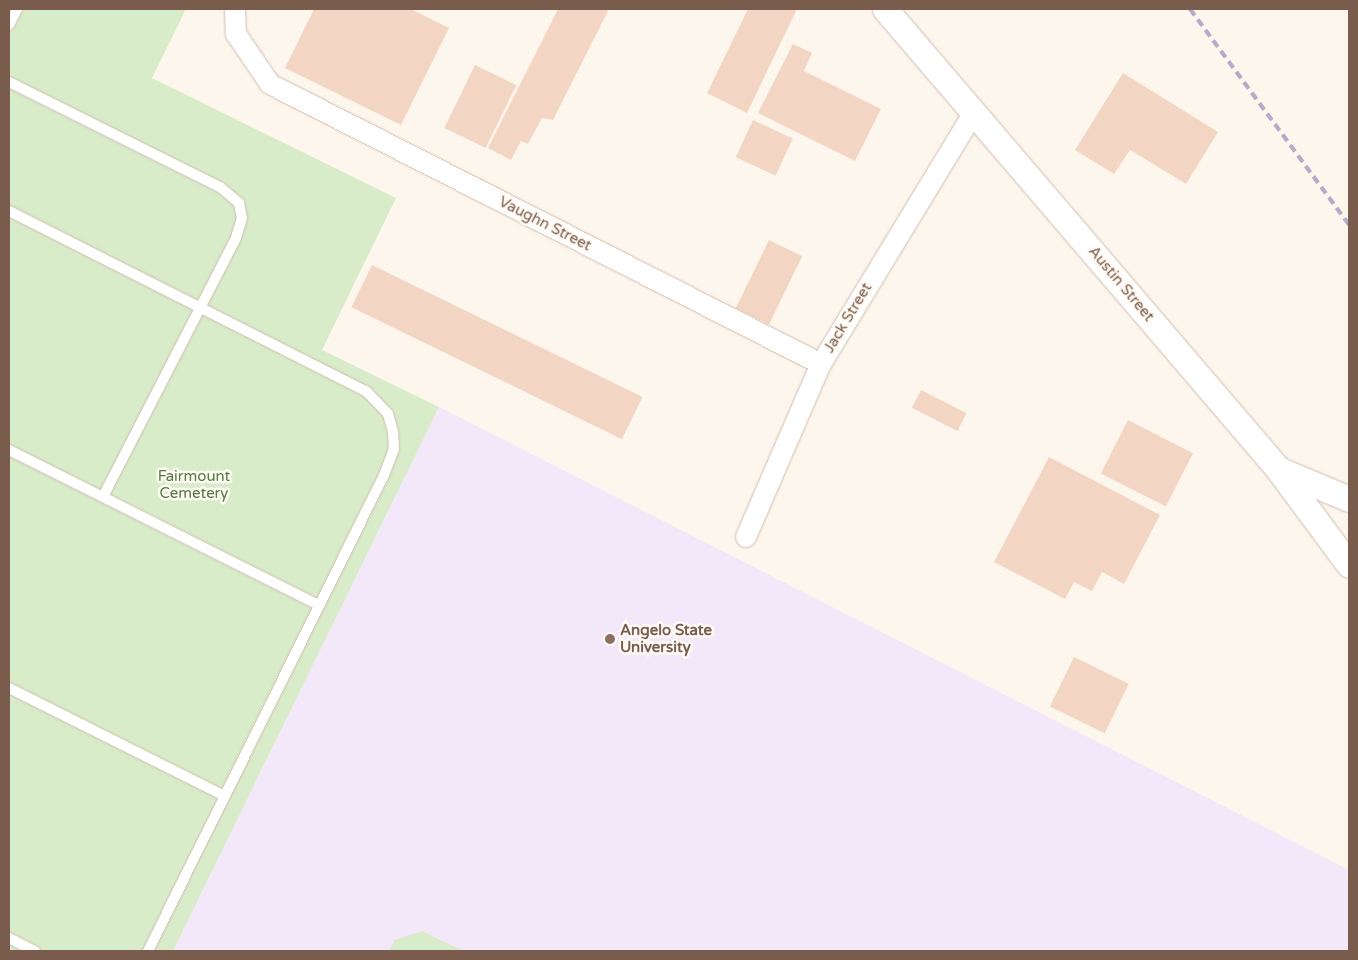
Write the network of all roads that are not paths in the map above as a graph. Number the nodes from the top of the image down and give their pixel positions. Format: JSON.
{"nodes":[{"id":1,"x":17,"y":9,"type":"edge"},
{"id":2,"x":235,"y":9,"type":"edge"},
{"id":3,"x":885,"y":9,"type":"edge"},
{"id":4,"x":9,"y":25,"type":"edge"},
{"id":5,"x":9,"y":82,"type":"edge"},
{"id":6,"x":974,"y":112,"type":"junction"},
{"id":7,"x":9,"y":211,"type":"edge"},
{"id":8,"x":200,"y":308,"type":"junction"},
{"id":9,"x":821,"y":364,"type":"junction"},
{"id":10,"x":9,"y":450,"type":"edge"},
{"id":11,"x":1278,"y":468,"type":"junction"},
{"id":12,"x":103,"y":497,"type":"junction"},
{"id":13,"x":1349,"y":498,"type":"edge"},
{"id":14,"x":746,"y":537,"type":"dead end"},
{"id":15,"x":1349,"y":565,"type":"edge"},
{"id":16,"x":319,"y":605,"type":"junction"},
{"id":17,"x":9,"y":688,"type":"edge"},
{"id":18,"x":224,"y":796,"type":"junction"},
{"id":19,"x":9,"y":938,"type":"edge"},
{"id":20,"x":35,"y":951,"type":"edge"},
{"id":21,"x":148,"y":951,"type":"edge"}],
"edges":[{"from":1,"to":4,"type":"lane"},
{"from":2,"to":9,"type":"street","name":"Vaughn Street"},
{"from":3,"to":6,"type":"street","name":"Austin Street"},
{"from":5,"to":8,"type":"lane"},
{"from":6,"to":9,"type":"street","name":"Jack Street"},
{"from":6,"to":11,"type":"street","name":"Austin Street"},
{"from":7,"to":8,"type":"lane"},
{"from":8,"to":12,"type":"lane"},
{"from":8,"to":16,"type":"lane"},
{"from":9,"to":14,"type":"street","name":"Jack Street"},
{"from":10,"to":12,"type":"lane"},
{"from":11,"to":13,"type":"street"},
{"from":11,"to":15,"type":"street","name":"Austin Street"},
{"from":12,"to":16,"type":"lane"},
{"from":16,"to":18,"type":"lane"},
{"from":17,"to":18,"type":"lane"},
{"from":18,"to":21,"type":"lane"},
{"from":19,"to":20,"type":"lane"}]}
